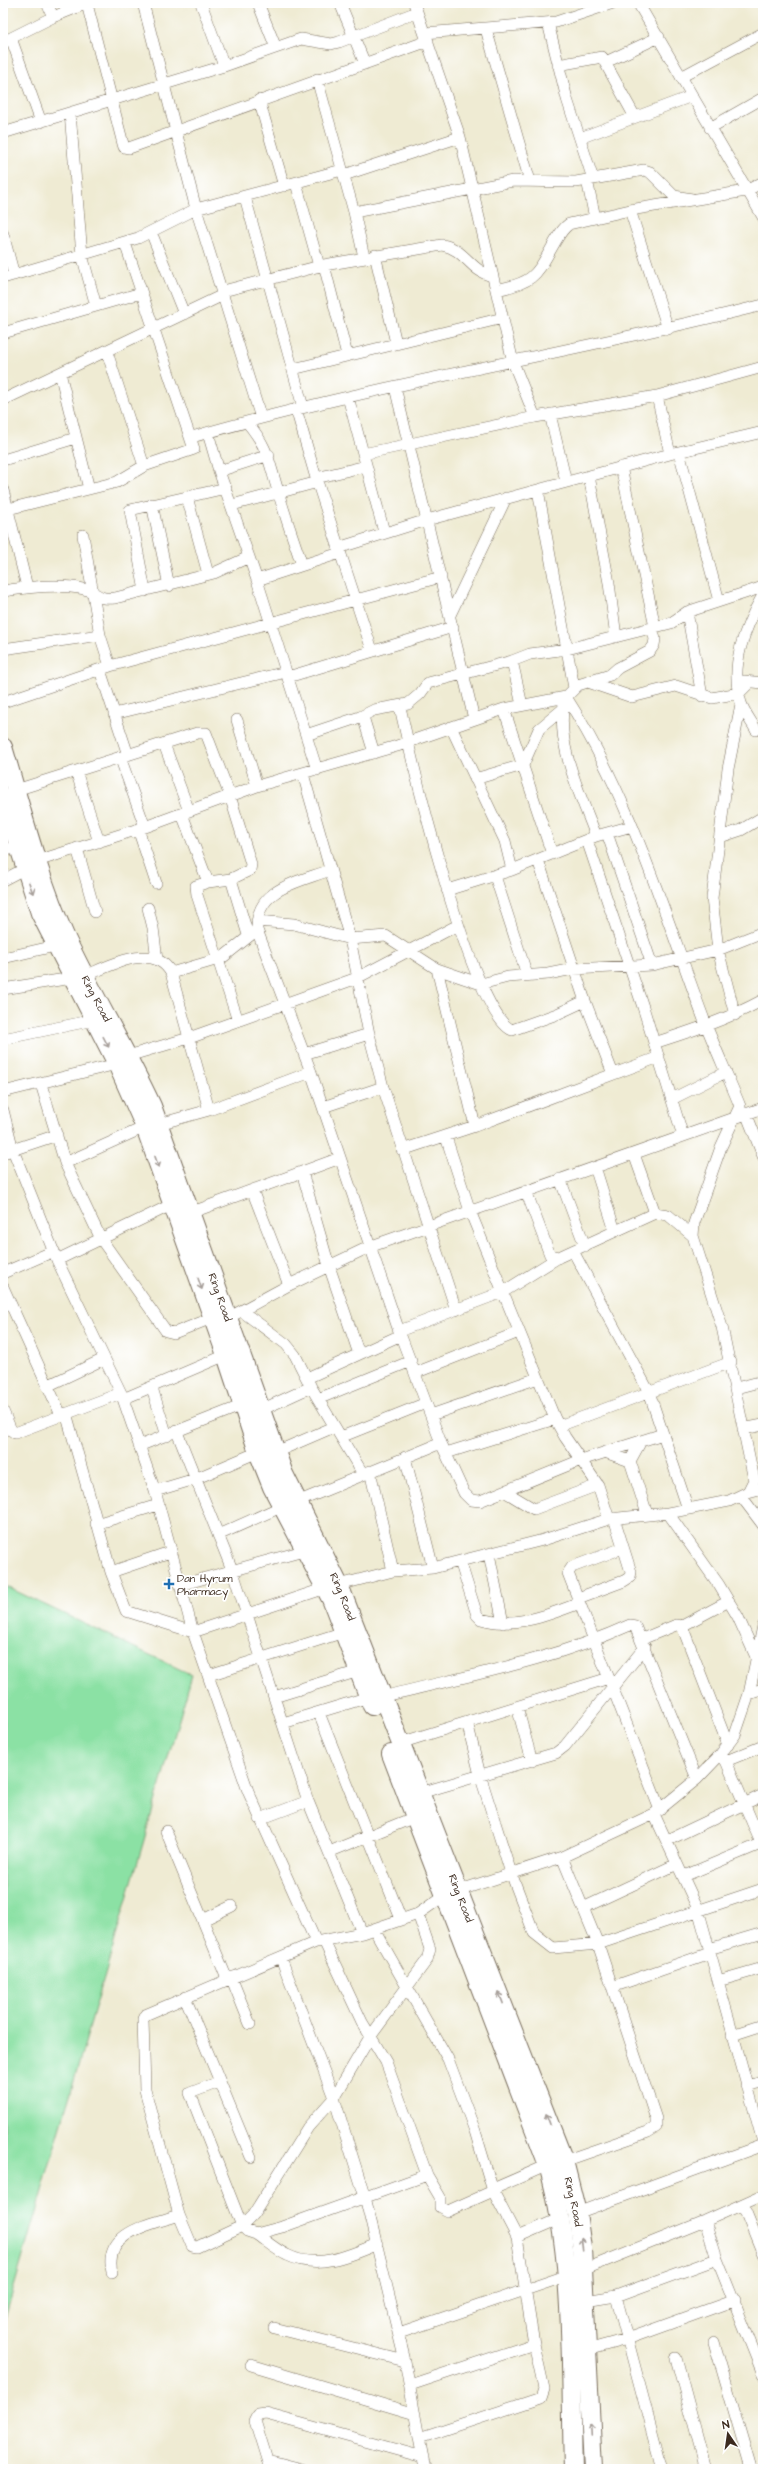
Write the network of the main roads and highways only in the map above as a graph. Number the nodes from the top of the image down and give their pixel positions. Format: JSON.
{"nodes":[{"id":1,"x":3,"y":747,"type":"edge"},
{"id":2,"x":6,"y":796,"type":"edge"},
{"id":3,"x":10,"y":849,"type":"edge"},
{"id":4,"x":30,"y":865,"type":"junction"},
{"id":5,"x":78,"y":977,"type":"junction"},
{"id":6,"x":123,"y":1060,"type":"junction"},
{"id":7,"x":152,"y":1126,"type":"junction"},
{"id":8,"x":227,"y":1316,"type":"junction"},
{"id":9,"x":290,"y":1504,"type":"junction"},
{"id":10,"x":332,"y":1587,"type":"junction"},
{"id":11,"x":376,"y":1697,"type":"junction"},
{"id":12,"x":451,"y":1893,"type":"junction"},
{"id":13,"x":569,"y":2216,"type":"junction"},
{"id":14,"x":573,"y":2469,"type":"edge"},
{"id":15,"x":593,"y":2469,"type":"edge"}],
"edges":[{"from":1,"to":2,"type":"main road","name":"Ring Road"},
{"from":2,"to":3,"type":"main road","name":"Ring Road"},
{"from":2,"to":4,"type":"main road","name":"Ring Road"},
{"from":3,"to":4,"type":"main road","name":"Ring Road"},
{"from":4,"to":5,"type":"main road","name":"Ring Road"},
{"from":4,"to":5,"type":"main road","name":"Ring Road","one_way":true},
{"from":5,"to":6,"type":"main road","name":"Ring Road"},
{"from":5,"to":6,"type":"main road","name":"Ring Road","one_way":true},
{"from":6,"to":7,"type":"main road","name":"Ring Road"},
{"from":7,"to":8,"type":"main road","name":"Ring Road"},
{"from":7,"to":8,"type":"main road","name":"Ring Road","one_way":true},
{"from":8,"to":9,"type":"main road","name":"Ring Road"},
{"from":8,"to":9,"type":"main road","name":"Ring Road"},
{"from":9,"to":10,"type":"main road","name":"Ring Road"},
{"from":9,"to":10,"type":"main road","name":"Ring Road"},
{"from":10,"to":11,"type":"main road","name":"Ring Road"},
{"from":10,"to":11,"type":"main road","name":"Ring Road"},
{"from":11,"to":12,"type":"main road","name":"Ring Road"},
{"from":11,"to":12,"type":"main road","name":"Ring Road"},
{"from":12,"to":13,"type":"main road","name":"Ring Road"},
{"from":13,"to":14,"type":"main road","name":"Ring Road"},
{"from":15,"to":13,"type":"main road","name":"Ring Road","one_way":true}]}
